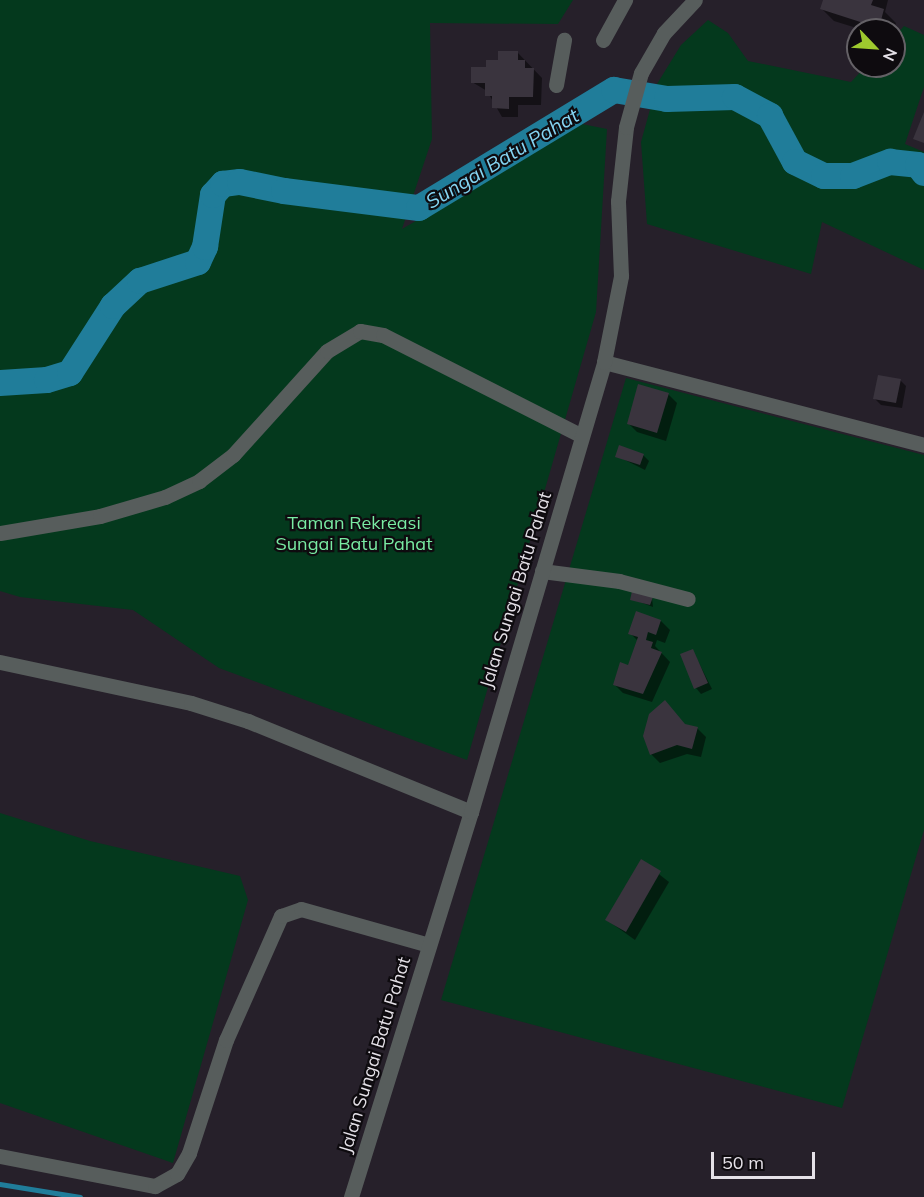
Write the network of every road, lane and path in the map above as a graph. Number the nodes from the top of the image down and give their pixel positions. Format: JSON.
{"nodes":[{"id":1,"x":625,"y":0,"type":"edge"},
{"id":2,"x":695,"y":0,"type":"edge"},
{"id":3,"x":564,"y":40,"type":"dead end"},
{"id":4,"x":603,"y":40,"type":"dead end"},
{"id":5,"x":556,"y":85,"type":"dead end"},
{"id":6,"x":604,"y":362,"type":"junction"},
{"id":7,"x":582,"y":436,"type":"junction"},
{"id":8,"x":923,"y":444,"type":"edge"},
{"id":9,"x":0,"y":533,"type":"edge"},
{"id":10,"x":542,"y":571,"type":"junction"},
{"id":11,"x":688,"y":599,"type":"dead end"},
{"id":12,"x":0,"y":662,"type":"edge"},
{"id":13,"x":471,"y":812,"type":"junction"},
{"id":14,"x":429,"y":945,"type":"junction"},
{"id":15,"x":0,"y":1156,"type":"edge"},
{"id":16,"x":351,"y":1197,"type":"edge"}],
"edges":[{"from":1,"to":4,"type":"street"},
{"from":2,"to":6,"type":"street","name":"Jalan Sungai Batu Pahat"},
{"from":3,"to":5,"type":"street"},
{"from":6,"to":7,"type":"street","name":"Jalan Sungai Batu Pahat"},
{"from":6,"to":8,"type":"street"},
{"from":7,"to":9,"type":"street"},
{"from":7,"to":10,"type":"street","name":"Jalan Sungai Batu Pahat"},
{"from":10,"to":11,"type":"street"},
{"from":10,"to":13,"type":"street","name":"Jalan Sungai Batu Pahat"},
{"from":12,"to":13,"type":"street"},
{"from":13,"to":14,"type":"street","name":"Jalan Sungai Batu Pahat"},
{"from":14,"to":15,"type":"street"},
{"from":14,"to":16,"type":"street","name":"Jalan Sungai Batu Pahat"}]}
